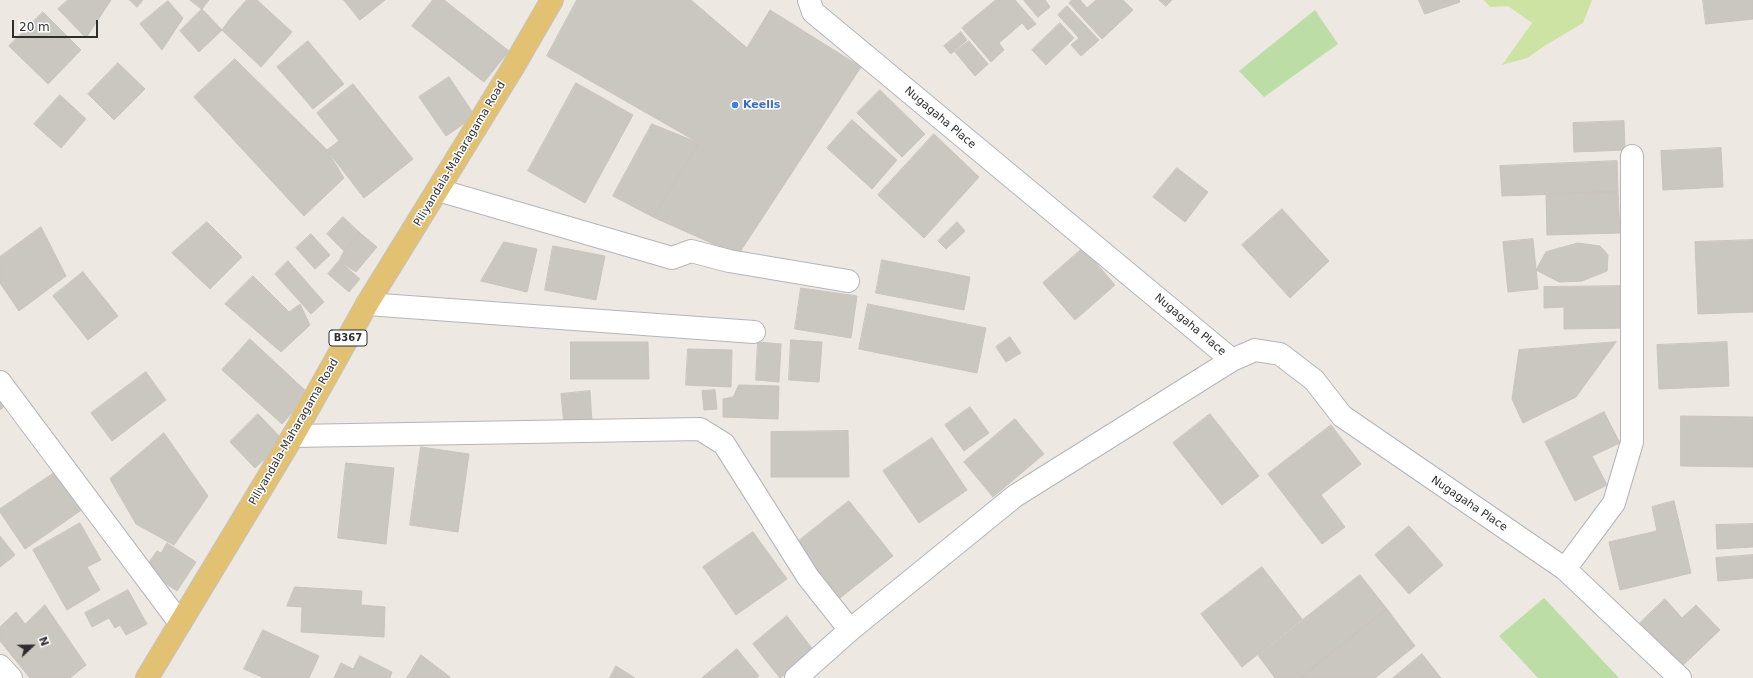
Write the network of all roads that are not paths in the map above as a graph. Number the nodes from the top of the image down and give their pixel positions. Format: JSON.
{"nodes":[{"id":1,"x":552,"y":0,"type":"edge"},
{"id":2,"x":809,"y":0,"type":"edge"},
{"id":3,"x":1632,"y":156,"type":"dead end"},
{"id":4,"x":438,"y":190,"type":"junction"},
{"id":5,"x":848,"y":281,"type":"dead end"},
{"id":6,"x":367,"y":304,"type":"junction"},
{"id":7,"x":754,"y":332,"type":"dead end"},
{"id":8,"x":1232,"y":360,"type":"junction"},
{"id":9,"x":0,"y":382,"type":"edge"},
{"id":10,"x":293,"y":436,"type":"junction"},
{"id":11,"x":1565,"y":569,"type":"junction"},
{"id":12,"x":180,"y":623,"type":"junction"},
{"id":13,"x":850,"y":630,"type":"junction"},
{"id":14,"x":0,"y":666,"type":"edge"},
{"id":15,"x":11,"y":678,"type":"edge"},
{"id":16,"x":147,"y":678,"type":"edge"},
{"id":17,"x":796,"y":678,"type":"edge"},
{"id":18,"x":1680,"y":678,"type":"edge"}],
"edges":[{"from":1,"to":4,"type":"main road","name":"Piliyandala-Maharagama Road","number":"B367"},
{"from":2,"to":8,"type":"street","name":"Nugagaha Place"},
{"from":3,"to":11,"type":"street"},
{"from":4,"to":5,"type":"street"},
{"from":4,"to":6,"type":"main road","name":"Piliyandala-Maharagama Road","number":"B367"},
{"from":6,"to":7,"type":"street"},
{"from":6,"to":10,"type":"main road","name":"Piliyandala-Maharagama Road","number":"B367"},
{"from":8,"to":11,"type":"street","name":"Nugagaha Place"},
{"from":8,"to":13,"type":"street"},
{"from":9,"to":12,"type":"street"},
{"from":10,"to":12,"type":"main road","name":"Piliyandala-Maharagama Road","number":"B367"},
{"from":10,"to":13,"type":"street"},
{"from":11,"to":18,"type":"street","name":"Nugagaha Place"},
{"from":12,"to":16,"type":"main road","name":"Piliyandala-Maharagama Road","number":"B367"},
{"from":13,"to":17,"type":"street"},
{"from":14,"to":15,"type":"street"}]}
